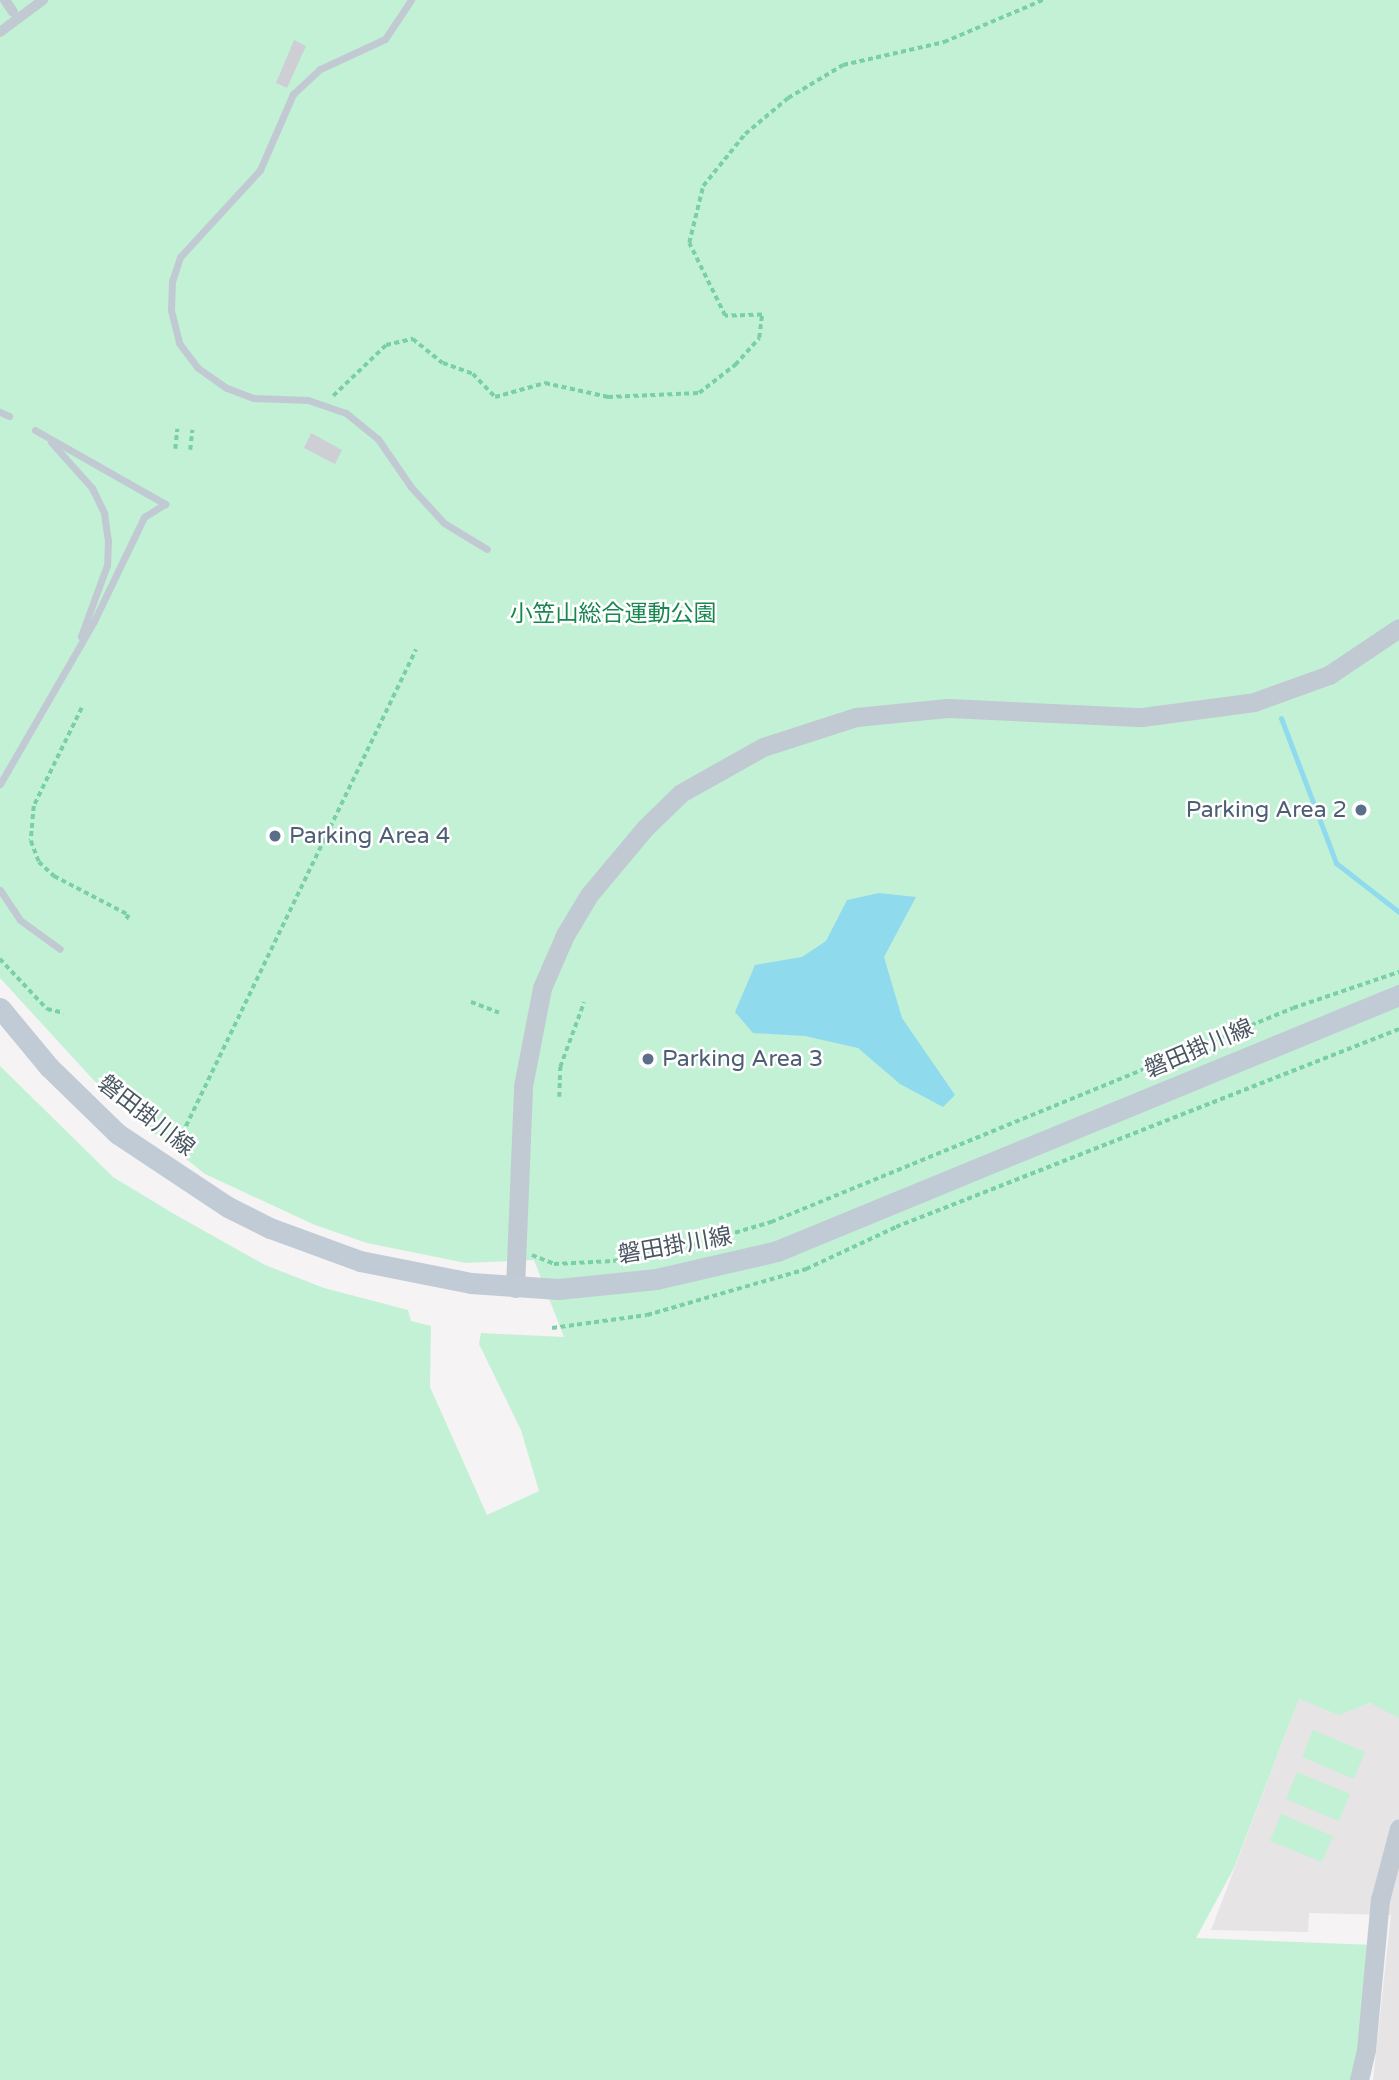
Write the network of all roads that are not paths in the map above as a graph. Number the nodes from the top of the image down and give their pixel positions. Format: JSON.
{"nodes":[{"id":1,"x":5,"y":0,"type":"edge"},
{"id":2,"x":43,"y":0,"type":"edge"},
{"id":3,"x":411,"y":0,"type":"edge"},
{"id":4,"x":16,"y":16,"type":"junction"},
{"id":5,"x":0,"y":32,"type":"edge"},
{"id":6,"x":0,"y":412,"type":"edge"},
{"id":7,"x":9,"y":416,"type":"dead end"},
{"id":8,"x":34,"y":430,"type":"dead end"},
{"id":9,"x":51,"y":442,"type":"junction"},
{"id":10,"x":487,"y":549,"type":"dead end"},
{"id":11,"x":1399,"y":628,"type":"edge"},
{"id":12,"x":76,"y":649,"type":"junction"},
{"id":13,"x":0,"y":784,"type":"edge"},
{"id":14,"x":0,"y":890,"type":"edge"},
{"id":15,"x":60,"y":949,"type":"dead end"},
{"id":16,"x":1399,"y":995,"type":"edge"},
{"id":17,"x":0,"y":1008,"type":"edge"},
{"id":18,"x":515,"y":1288,"type":"junction"},
{"id":19,"x":1399,"y":1829,"type":"edge"},
{"id":20,"x":1359,"y":2080,"type":"edge"}],
"edges":[{"from":1,"to":4,"type":"street","bridge":true},
{"from":2,"to":4,"type":"street"},
{"from":3,"to":10,"type":"lane"},
{"from":4,"to":5,"type":"street"},
{"from":6,"to":7,"type":"lane"},
{"from":8,"to":9,"type":"lane"},
{"from":9,"to":12,"type":"lane"},
{"from":9,"to":12,"type":"lane"},
{"from":11,"to":18,"type":"street"},
{"from":12,"to":13,"type":"lane"},
{"from":14,"to":15,"type":"lane"},
{"from":16,"to":18,"type":"main road","name":"磐田掛川線"},
{"from":17,"to":18,"type":"main road","name":"磐田掛川線"},
{"from":19,"to":20,"type":"street"}]}
